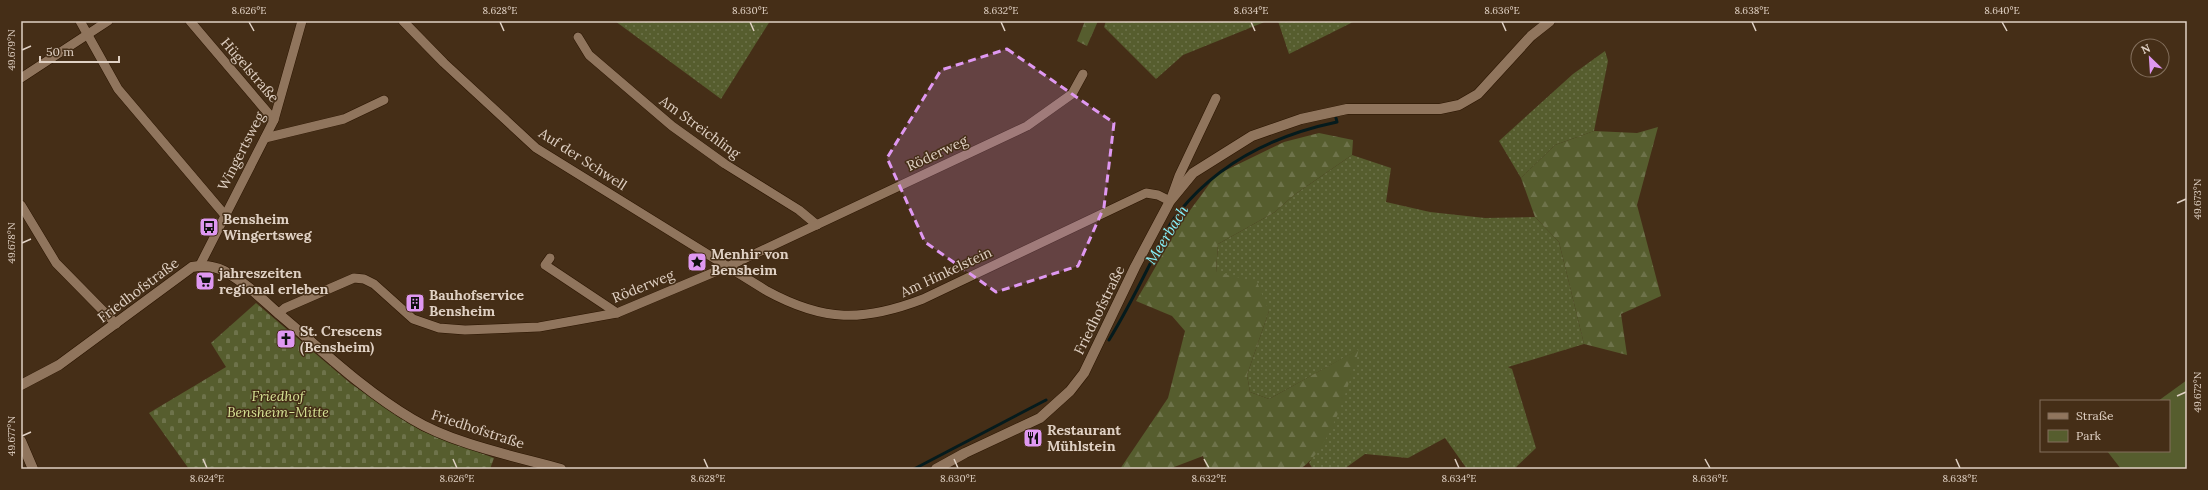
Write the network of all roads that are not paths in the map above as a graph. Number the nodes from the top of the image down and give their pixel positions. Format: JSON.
{"nodes":[{"id":1,"x":80,"y":21,"type":"edge"},
{"id":2,"x":108,"y":21,"type":"edge"},
{"id":3,"x":190,"y":21,"type":"edge"},
{"id":4,"x":302,"y":21,"type":"edge"},
{"id":5,"x":403,"y":21,"type":"edge"},
{"id":6,"x":1550,"y":21,"type":"edge"},
{"id":7,"x":88,"y":34,"type":"junction"},
{"id":8,"x":578,"y":37,"type":"dead end"},
{"id":9,"x":1083,"y":74,"type":"dead end"},
{"id":10,"x":21,"y":78,"type":"edge"},
{"id":11,"x":1216,"y":98,"type":"dead end"},
{"id":12,"x":384,"y":100,"type":"dead end"},
{"id":13,"x":274,"y":120,"type":"junction"},
{"id":14,"x":265,"y":138,"type":"junction"},
{"id":15,"x":1170,"y":201,"type":"junction"},
{"id":16,"x":21,"y":205,"type":"edge"},
{"id":17,"x":224,"y":214,"type":"junction"},
{"id":18,"x":817,"y":225,"type":"junction"},
{"id":19,"x":550,"y":258,"type":"dead end"},
{"id":20,"x":200,"y":265,"type":"junction"},
{"id":21,"x":729,"y":266,"type":"junction"},
{"id":22,"x":279,"y":313,"type":"junction"},
{"id":23,"x":617,"y":313,"type":"junction"},
{"id":24,"x":116,"y":324,"type":"junction"},
{"id":25,"x":21,"y":385,"type":"edge"},
{"id":26,"x":21,"y":441,"type":"edge"},
{"id":27,"x":33,"y":469,"type":"edge"},
{"id":28,"x":561,"y":469,"type":"edge"},
{"id":29,"x":936,"y":469,"type":"edge"}],
"edges":[{"from":1,"to":7,"type":"street"},
{"from":2,"to":7,"type":"street"},
{"from":3,"to":13,"type":"street","name":"Hügelstraße"},
{"from":4,"to":13,"type":"street","name":"Wingertsweg"},
{"from":5,"to":21,"type":"street","name":"Auf der Schwell"},
{"from":6,"to":15,"type":"street"},
{"from":7,"to":10,"type":"street"},
{"from":7,"to":17,"type":"street"},
{"from":8,"to":18,"type":"street","name":"Am Streichling"},
{"from":9,"to":18,"type":"street","name":"Röderweg"},
{"from":11,"to":15,"type":"street","name":"Friedhofstraße"},
{"from":12,"to":14,"type":"street"},
{"from":13,"to":14,"type":"street","name":"Wingertsweg"},
{"from":14,"to":17,"type":"street","name":"Wingertsweg"},
{"from":15,"to":21,"type":"street","name":"Am Hinkelstein"},
{"from":15,"to":29,"type":"street","name":"Friedhofstraße"},
{"from":16,"to":24,"type":"street"},
{"from":17,"to":20,"type":"street","name":"Wingertsweg"},
{"from":18,"to":21,"type":"street","name":"Röderweg"},
{"from":19,"to":23,"type":"street"},
{"from":20,"to":22,"type":"street","name":"Friedhofstraße"},
{"from":20,"to":24,"type":"street","name":"Friedhofstraße"},
{"from":21,"to":23,"type":"street","name":"Röderweg"},
{"from":22,"to":23,"type":"street","name":"Röderweg"},
{"from":22,"to":28,"type":"street","name":"Friedhofstraße"},
{"from":24,"to":25,"type":"street","name":"Friedhofstraße"},
{"from":26,"to":27,"type":"street"}]}
